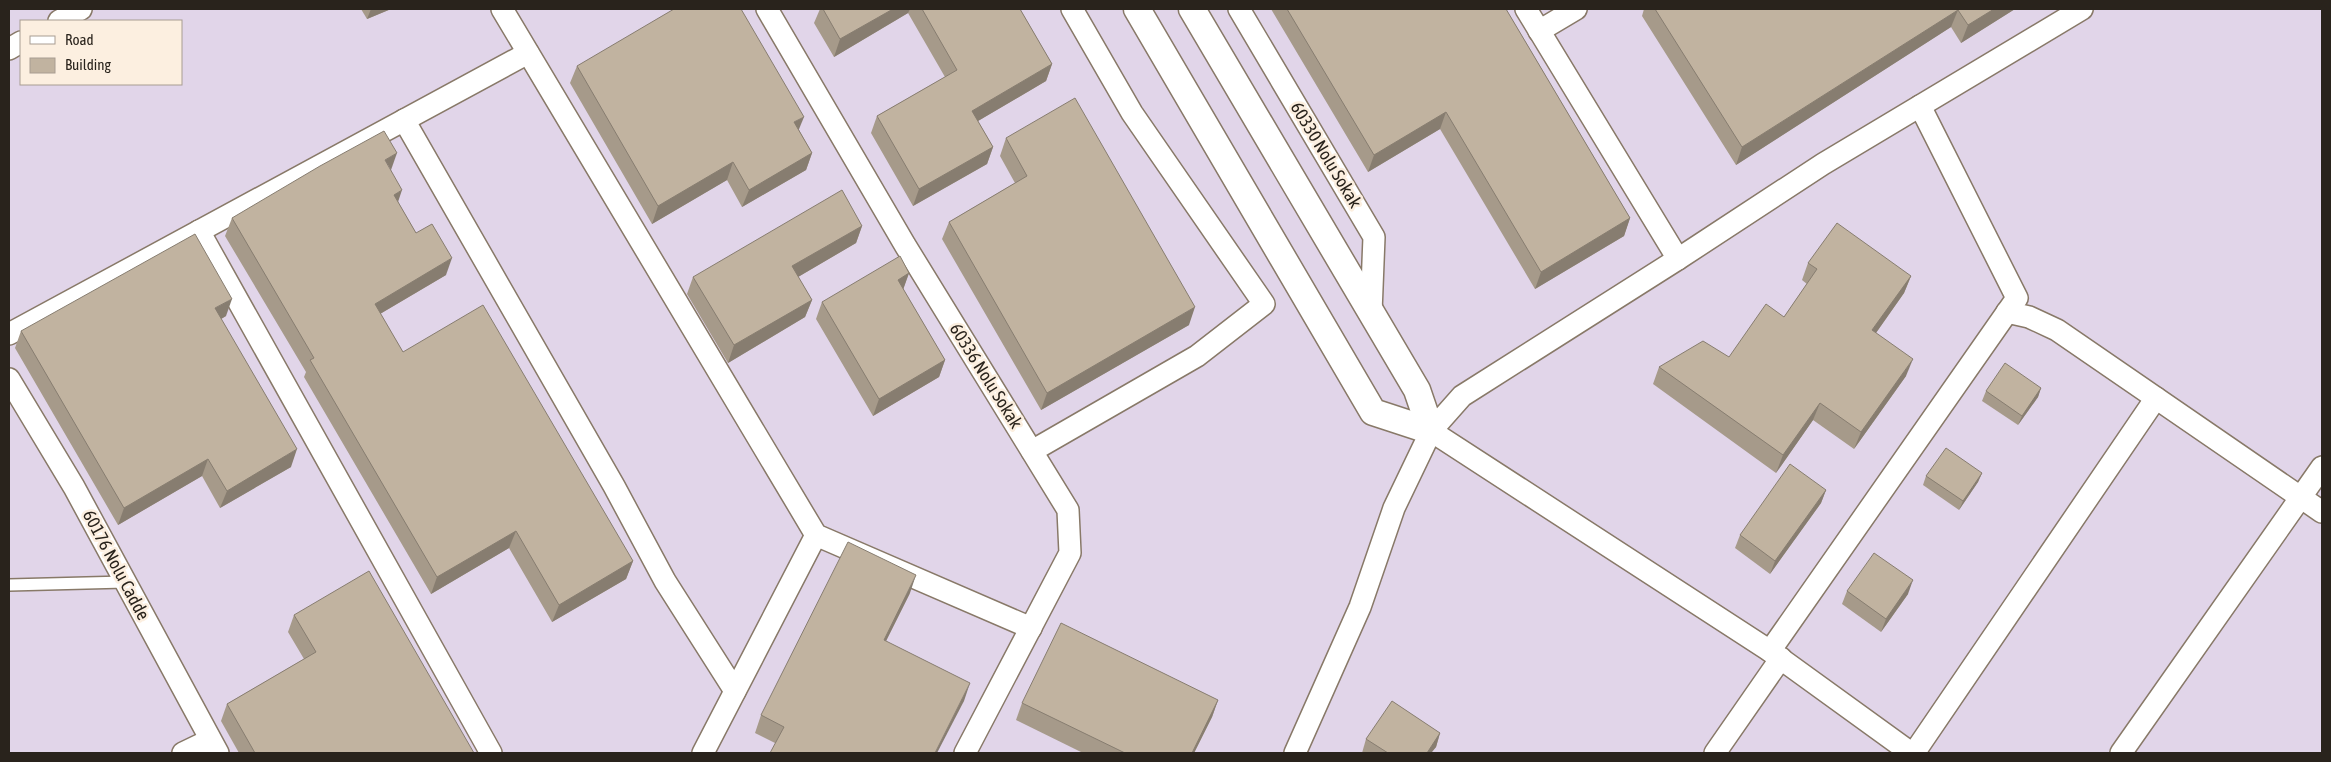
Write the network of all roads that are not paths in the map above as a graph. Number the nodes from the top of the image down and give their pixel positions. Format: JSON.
{"nodes":[{"id":1,"x":502,"y":9,"type":"edge"},
{"id":2,"x":767,"y":9,"type":"edge"},
{"id":3,"x":1072,"y":9,"type":"edge"},
{"id":4,"x":1137,"y":9,"type":"edge"},
{"id":5,"x":1192,"y":9,"type":"edge"},
{"id":6,"x":1239,"y":9,"type":"edge"},
{"id":7,"x":1526,"y":9,"type":"edge"},
{"id":8,"x":1576,"y":9,"type":"edge"},
{"id":9,"x":2082,"y":9,"type":"edge"},
{"id":10,"x":1539,"y":31,"type":"junction"},
{"id":11,"x":20,"y":43,"type":"edge"},
{"id":12,"x":9,"y":49,"type":"edge"},
{"id":13,"x":528,"y":53,"type":"junction"},
{"id":14,"x":1920,"y":106,"type":"junction"},
{"id":15,"x":404,"y":120,"type":"junction"},
{"id":16,"x":199,"y":231,"type":"junction"},
{"id":17,"x":1678,"y":259,"type":"junction"},
{"id":18,"x":1371,"y":312,"type":"junction"},
{"id":19,"x":2007,"y":312,"type":"junction"},
{"id":20,"x":9,"y":334,"type":"edge"},
{"id":21,"x":9,"y":379,"type":"edge"},
{"id":22,"x":2156,"y":398,"type":"junction"},
{"id":23,"x":1431,"y":431,"type":"junction"},
{"id":24,"x":1032,"y":451,"type":"junction"},
{"id":25,"x":2322,"y":467,"type":"edge"},
{"id":26,"x":2301,"y":498,"type":"junction"},
{"id":27,"x":2322,"y":512,"type":"edge"},
{"id":28,"x":816,"y":535,"type":"junction"},
{"id":29,"x":126,"y":582,"type":"junction"},
{"id":30,"x":9,"y":585,"type":"edge"},
{"id":31,"x":1031,"y":628,"type":"junction"},
{"id":32,"x":1776,"y":654,"type":"junction"},
{"id":33,"x":735,"y":691,"type":"junction"},
{"id":34,"x":214,"y":746,"type":"edge"},
{"id":35,"x":183,"y":753,"type":"edge"},
{"id":36,"x":491,"y":753,"type":"edge"},
{"id":37,"x":703,"y":753,"type":"edge"},
{"id":38,"x":965,"y":753,"type":"edge"},
{"id":39,"x":1294,"y":753,"type":"edge"},
{"id":40,"x":1715,"y":753,"type":"edge"},
{"id":41,"x":1912,"y":753,"type":"edge"},
{"id":42,"x":2121,"y":753,"type":"edge"}],
"edges":[{"from":1,"to":13,"type":"street"},
{"from":2,"to":24,"type":"street","name":"60336 Nolu Sokak"},
{"from":3,"to":24,"type":"street"},
{"from":4,"to":23,"type":"street"},
{"from":5,"to":18,"type":"street"},
{"from":6,"to":18,"type":"street","name":"60330 Nolu Sokak"},
{"from":7,"to":10,"type":"street"},
{"from":8,"to":10,"type":"street"},
{"from":9,"to":14,"type":"street"},
{"from":10,"to":17,"type":"street"},
{"from":11,"to":12,"type":"street"},
{"from":13,"to":15,"type":"street"},
{"from":13,"to":28,"type":"street"},
{"from":14,"to":17,"type":"street"},
{"from":14,"to":19,"type":"street"},
{"from":15,"to":16,"type":"street"},
{"from":15,"to":33,"type":"street"},
{"from":16,"to":20,"type":"street"},
{"from":16,"to":36,"type":"street"},
{"from":17,"to":23,"type":"street"},
{"from":18,"to":23,"type":"street"},
{"from":19,"to":22,"type":"street"},
{"from":19,"to":32,"type":"street"},
{"from":21,"to":29,"type":"street","name":"60176 Nolu Cadde"},
{"from":22,"to":26,"type":"street"},
{"from":22,"to":41,"type":"street"},
{"from":23,"to":32,"type":"street"},
{"from":23,"to":39,"type":"street"},
{"from":24,"to":31,"type":"street","name":"60336 Nolu Sokak"},
{"from":25,"to":26,"type":"street"},
{"from":26,"to":27,"type":"street"},
{"from":26,"to":42,"type":"street"},
{"from":28,"to":31,"type":"street"},
{"from":28,"to":33,"type":"street"},
{"from":29,"to":30,"type":"lane"},
{"from":29,"to":34,"type":"street","name":"60176 Nolu Cadde"},
{"from":31,"to":38,"type":"street","name":"60336 Nolu Sokak"},
{"from":32,"to":40,"type":"street"},
{"from":32,"to":41,"type":"street"},
{"from":33,"to":37,"type":"street"},
{"from":34,"to":35,"type":"street"}]}
